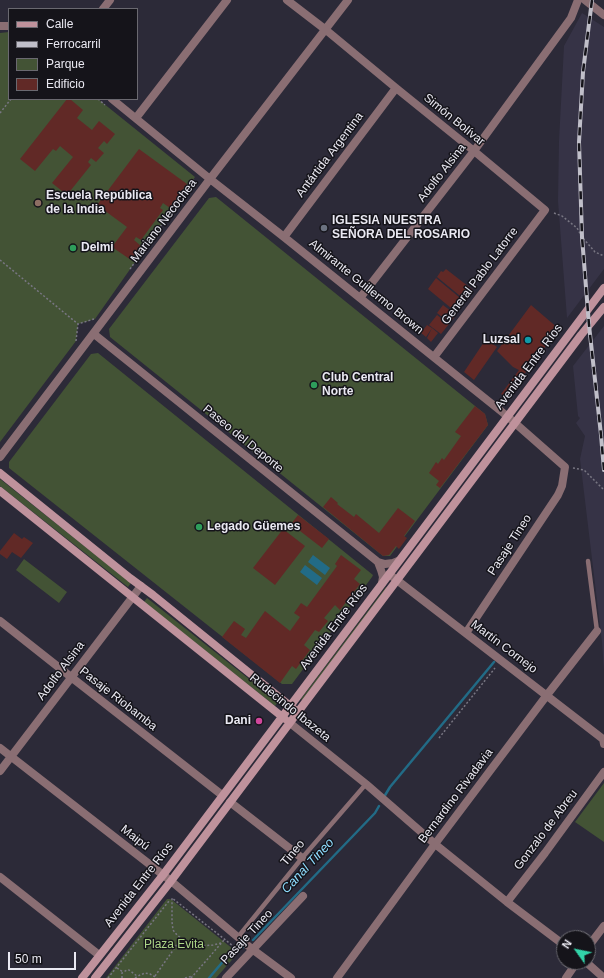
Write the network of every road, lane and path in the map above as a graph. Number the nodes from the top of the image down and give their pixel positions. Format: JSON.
{"nodes":[{"id":1,"x":110,"y":0,"type":"edge"},
{"id":2,"x":227,"y":0,"type":"edge"},
{"id":3,"x":287,"y":0,"type":"edge"},
{"id":4,"x":348,"y":0,"type":"edge"},
{"id":5,"x":578,"y":0,"type":"edge"},
{"id":6,"x":585,"y":0,"type":"edge"},
{"id":7,"x":104,"y":8,"type":"edge"},
{"id":8,"x":604,"y":15,"type":"edge"},
{"id":9,"x":326,"y":30,"type":"junction"},
{"id":10,"x":396,"y":88,"type":"junction"},
{"id":11,"x":10,"y":100,"type":"edge"},
{"id":12,"x":99,"y":100,"type":"edge"},
{"id":13,"x":113,"y":100,"type":"edge"},
{"id":14,"x":110,"y":109,"type":"dead end"},
{"id":15,"x":0,"y":113,"type":"edge"},
{"id":16,"x":136,"y":118,"type":"junction"},
{"id":17,"x":474,"y":151,"type":"junction"},
{"id":18,"x":195,"y":177,"type":"dead end"},
{"id":19,"x":210,"y":179,"type":"junction"},
{"id":20,"x":545,"y":210,"type":"junction"},
{"id":21,"x":284,"y":237,"type":"junction"},
{"id":22,"x":604,"y":256,"type":"edge"},
{"id":23,"x":0,"y":260,"type":"edge"},
{"id":24,"x":127,"y":274,"type":"dead end"},
{"id":25,"x":604,"y":288,"type":"edge"},
{"id":26,"x":360,"y":298,"type":"junction"},
{"id":27,"x":604,"y":307,"type":"edge"},
{"id":28,"x":95,"y":319,"type":"dead end"},
{"id":29,"x":78,"y":324,"type":"junction"},
{"id":30,"x":573,"y":329,"type":"junction"},
{"id":31,"x":94,"y":334,"type":"junction"},
{"id":32,"x":582,"y":335,"type":"junction"},
{"id":33,"x":76,"y":341,"type":"dead end"},
{"id":34,"x":434,"y":356,"type":"junction"},
{"id":35,"x":507,"y":416,"type":"junction"},
{"id":36,"x":516,"y":423,"type":"junction"},
{"id":37,"x":0,"y":457,"type":"edge"},
{"id":38,"x":565,"y":467,"type":"junction"},
{"id":39,"x":0,"y":473,"type":"edge"},
{"id":40,"x":604,"y":490,"type":"edge"},
{"id":41,"x":0,"y":491,"type":"edge"},
{"id":42,"x":398,"y":561,"type":"junction"},
{"id":43,"x":588,"y":561,"type":"dead end"},
{"id":44,"x":378,"y":562,"type":"junction"},
{"id":45,"x":389,"y":574,"type":"junction"},
{"id":46,"x":397,"y":580,"type":"junction"},
{"id":47,"x":382,"y":584,"type":"junction"},
{"id":48,"x":141,"y":586,"type":"junction"},
{"id":49,"x":133,"y":597,"type":"junction"},
{"id":50,"x":0,"y":621,"type":"edge"},
{"id":51,"x":597,"y":631,"type":"joint"},
{"id":52,"x":466,"y":633,"type":"junction"},
{"id":53,"x":501,"y":660,"type":"junction"},
{"id":54,"x":71,"y":677,"type":"junction"},
{"id":55,"x":547,"y":695,"type":"junction"},
{"id":56,"x":290,"y":706,"type":"junction"},
{"id":57,"x":298,"y":712,"type":"junction"},
{"id":58,"x":282,"y":717,"type":"junction"},
{"id":59,"x":290,"y":723,"type":"junction"},
{"id":60,"x":439,"y":738,"type":"dead end"},
{"id":61,"x":604,"y":741,"type":"edge"},
{"id":62,"x":0,"y":748,"type":"edge"},
{"id":63,"x":11,"y":757,"type":"junction"},
{"id":64,"x":0,"y":771,"type":"edge"},
{"id":65,"x":604,"y":772,"type":"edge"},
{"id":66,"x":366,"y":784,"type":"junction"},
{"id":67,"x":222,"y":795,"type":"junction"},
{"id":68,"x":230,"y":802,"type":"junction"},
{"id":69,"x":435,"y":844,"type":"junction"},
{"id":70,"x":302,"y":858,"type":"junction"},
{"id":71,"x":162,"y":875,"type":"junction"},
{"id":72,"x":0,"y":877,"type":"edge"},
{"id":73,"x":171,"y":881,"type":"junction"},
{"id":74,"x":303,"y":896,"type":"dead end"},
{"id":75,"x":169,"y":901,"type":"dead end"},
{"id":76,"x":507,"y":902,"type":"junction"},
{"id":77,"x":604,"y":926,"type":"edge"},
{"id":78,"x":596,"y":936,"type":"edge"},
{"id":79,"x":238,"y":937,"type":"junction"},
{"id":80,"x":181,"y":939,"type":"junction"},
{"id":81,"x":225,"y":939,"type":"junction"},
{"id":82,"x":556,"y":939,"type":"edge"},
{"id":83,"x":221,"y":943,"type":"junction"},
{"id":84,"x":235,"y":947,"type":"dead end"},
{"id":85,"x":252,"y":949,"type":"junction"},
{"id":86,"x":99,"y":955,"type":"junction"},
{"id":87,"x":117,"y":968,"type":"junction"},
{"id":88,"x":595,"y":970,"type":"edge"},
{"id":89,"x":123,"y":972,"type":"junction"},
{"id":90,"x":136,"y":977,"type":"edge"},
{"id":91,"x":156,"y":977,"type":"edge"},
{"id":92,"x":192,"y":977,"type":"edge"},
{"id":93,"x":82,"y":978,"type":"edge"},
{"id":94,"x":96,"y":978,"type":"edge"},
{"id":95,"x":108,"y":978,"type":"edge"},
{"id":96,"x":122,"y":978,"type":"edge"},
{"id":97,"x":185,"y":978,"type":"edge"},
{"id":98,"x":226,"y":978,"type":"edge"},
{"id":99,"x":292,"y":978,"type":"edge"},
{"id":100,"x":337,"y":978,"type":"edge"},
{"id":101,"x":604,"y":978,"type":"edge"}],
"edges":[{"from":1,"to":7,"type":"street"},
{"from":2,"to":16,"type":"street"},
{"from":3,"to":9,"type":"street","name":"Simón Bolívar"},
{"from":4,"to":9,"type":"street","name":"Mariano Necochea"},
{"from":5,"to":17,"type":"street","name":"Adolfo Alsina"},
{"from":6,"to":8,"type":"street"},
{"from":9,"to":10,"type":"street","name":"Simón Bolívar"},
{"from":9,"to":19,"type":"street","name":"Mariano Necochea"},
{"from":10,"to":17,"type":"street","name":"Simón Bolívar"},
{"from":10,"to":21,"type":"street","name":"Antártida Argentina"},
{"from":11,"to":15,"type":"path"},
{"from":12,"to":14,"type":"path"},
{"from":13,"to":16,"type":"street","name":"Almirante Guillermo Brown"},
{"from":16,"to":19,"type":"street","name":"Almirante Guillermo Brown"},
{"from":17,"to":20,"type":"street","name":"Simón Bolívar"},
{"from":17,"to":26,"type":"street","name":"Adolfo Alsina"},
{"from":18,"to":24,"type":"path"},
{"from":19,"to":21,"type":"street","name":"Almirante Guillermo Brown"},
{"from":19,"to":31,"type":"street","name":"Mariano Necochea"},
{"from":20,"to":22,"type":"path"},
{"from":20,"to":34,"type":"street","name":"General Pablo Latorre"},
{"from":21,"to":26,"type":"street","name":"Almirante Guillermo Brown"},
{"from":23,"to":29,"type":"path"},
{"from":25,"to":30,"type":"main road","name":"Avenida Entre Ríos"},
{"from":26,"to":34,"type":"street","name":"Almirante Guillermo Brown"},
{"from":27,"to":32,"type":"main road","name":"Avenida Entre Ríos"},
{"from":28,"to":29,"type":"path"},
{"from":29,"to":33,"type":"path"},
{"from":30,"to":32,"type":"main road"},
{"from":30,"to":35,"type":"main road","name":"Avenida Entre Ríos"},
{"from":31,"to":37,"type":"street","name":"Mariano Necochea"},
{"from":31,"to":44,"type":"street","name":"Paseo del Deporte"},
{"from":32,"to":36,"type":"main road","name":"Avenida Entre Ríos"},
{"from":34,"to":35,"type":"street","name":"Almirante Guillermo Brown"},
{"from":35,"to":36,"type":"street","name":"Almirante Guillermo Brown"},
{"from":35,"to":42,"type":"main road","name":"Avenida Entre Ríos"},
{"from":36,"to":38,"type":"street","name":"Almirante Guillermo Brown"},
{"from":36,"to":46,"type":"main road","name":"Avenida Entre Ríos"},
{"from":38,"to":40,"type":"path"},
{"from":38,"to":52,"type":"street","name":"Pasaje Tineo"},
{"from":39,"to":48,"type":"main road","name":"Rudecindo Ibazeta"},
{"from":41,"to":49,"type":"main road","name":"Rudecindo Ibazeta"},
{"from":42,"to":44,"type":"street"},
{"from":42,"to":45,"type":"main road","name":"Avenida Entre Ríos"},
{"from":43,"to":51,"type":"lane"},
{"from":44,"to":47,"type":"street"},
{"from":45,"to":46,"type":"street","name":"Martín Cornejo"},
{"from":45,"to":47,"type":"main road","name":"Avenida Entre Ríos"},
{"from":46,"to":52,"type":"street","name":"Martín Cornejo"},
{"from":46,"to":57,"type":"main road","name":"Avenida Entre Ríos"},
{"from":47,"to":56,"type":"main road","name":"Avenida Entre Ríos"},
{"from":48,"to":49,"type":"street","name":"Adolfo Alsina"},
{"from":48,"to":56,"type":"main road","name":"Rudecindo Ibazeta"},
{"from":49,"to":54,"type":"street","name":"Adolfo Alsina"},
{"from":49,"to":58,"type":"main road","name":"Rudecindo Ibazeta"},
{"from":50,"to":54,"type":"street","name":"Pasaje Riobamba"},
{"from":51,"to":55,"type":"street","name":"Bernardino Rivadavia"},
{"from":52,"to":53,"type":"street","name":"Martín Cornejo"},
{"from":53,"to":55,"type":"street","name":"Martín Cornejo"},
{"from":53,"to":60,"type":"path"},
{"from":54,"to":63,"type":"street","name":"Adolfo Alsina"},
{"from":54,"to":67,"type":"street","name":"Pasaje Riobamba"},
{"from":55,"to":61,"type":"street","name":"Martín Cornejo"},
{"from":55,"to":69,"type":"street","name":"Bernardino Rivadavia"},
{"from":56,"to":57,"type":"main road","name":"Rudecindo Ibazeta"},
{"from":56,"to":58,"type":"main road","name":"Avenida Entre Ríos"},
{"from":57,"to":59,"type":"main road","name":"Avenida Entre Ríos"},
{"from":58,"to":59,"type":"main road","name":"Rudecindo Ibazeta"},
{"from":58,"to":67,"type":"main road","name":"Avenida Entre Ríos"},
{"from":59,"to":66,"type":"street","name":"Rudecindo Ibazeta"},
{"from":59,"to":68,"type":"main road","name":"Avenida Entre Ríos"},
{"from":62,"to":63,"type":"street","name":"Maipú"},
{"from":63,"to":64,"type":"street","name":"Adolfo Alsina"},
{"from":63,"to":71,"type":"street","name":"Maipú"},
{"from":65,"to":76,"type":"street","name":"Gonzalo de Abreu"},
{"from":66,"to":69,"type":"street","name":"Rudecindo Ibazeta"},
{"from":66,"to":70,"type":"lane","name":"Tineo"},
{"from":67,"to":71,"type":"main road","name":"Avenida Entre Ríos"},
{"from":68,"to":70,"type":"street"},
{"from":68,"to":73,"type":"main road","name":"Avenida Entre Ríos"},
{"from":69,"to":76,"type":"street","name":"Rudecindo Ibazeta"},
{"from":69,"to":100,"type":"street","name":"Bernardino Rivadavia"},
{"from":70,"to":79,"type":"lane","name":"Tineo"},
{"from":71,"to":73,"type":"street","name":"Maipú"},
{"from":71,"to":86,"type":"main road","name":"Avenida Entre Ríos"},
{"from":72,"to":86,"type":"street"},
{"from":73,"to":79,"type":"street","name":"Maipú"},
{"from":73,"to":94,"type":"main road","name":"Avenida Entre Ríos"},
{"from":74,"to":85,"type":"street","name":"Pasaje Tineo"},
{"from":75,"to":87,"type":"path"},
{"from":76,"to":82,"type":"street","name":"Rudecindo Ibazeta"},
{"from":77,"to":78,"type":"street"},
{"from":79,"to":85,"type":"street","name":"Maipú"},
{"from":80,"to":81,"type":"path"},
{"from":80,"to":83,"type":"path"},
{"from":80,"to":91,"type":"path"},
{"from":81,"to":83,"type":"path"},
{"from":81,"to":84,"type":"path"},
{"from":83,"to":92,"type":"path"},
{"from":85,"to":98,"type":"street","name":"Pasaje Tineo"},
{"from":85,"to":99,"type":"street","name":"Maipú"},
{"from":86,"to":93,"type":"main road","name":"Avenida Entre Ríos"},
{"from":87,"to":89,"type":"path"},
{"from":87,"to":95,"type":"path"},
{"from":88,"to":101,"type":"street"},
{"from":89,"to":90,"type":"path"},
{"from":89,"to":96,"type":"path"},
{"from":90,"to":91,"type":"path"},
{"from":92,"to":97,"type":"path"}]}
